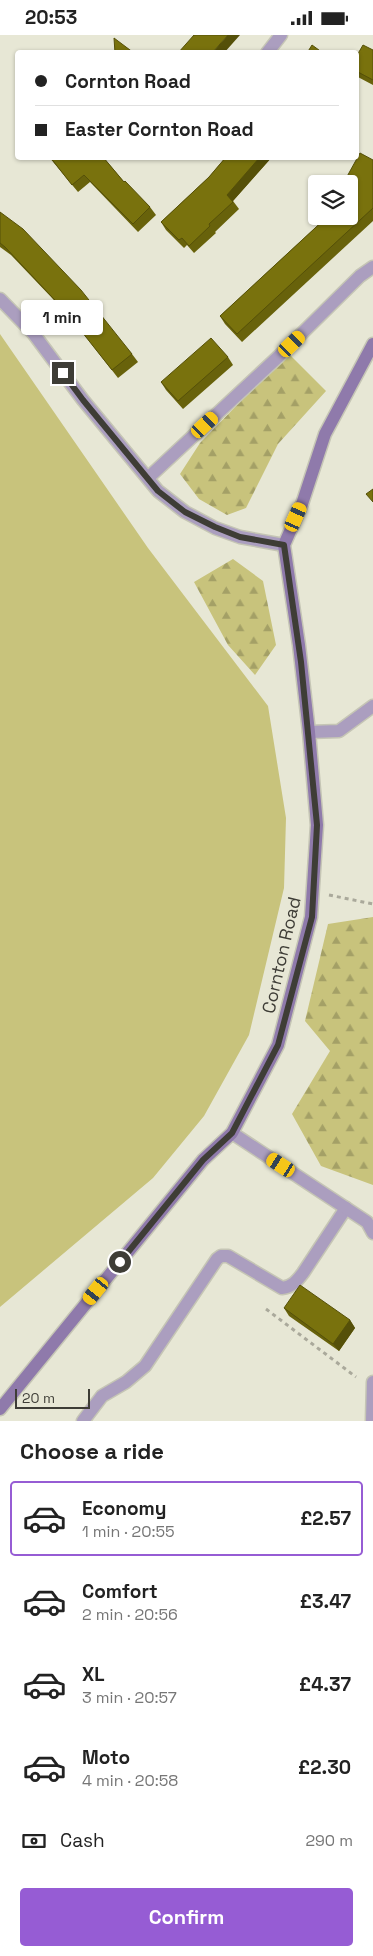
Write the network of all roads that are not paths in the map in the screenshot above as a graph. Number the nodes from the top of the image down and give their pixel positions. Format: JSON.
{"nodes":[{"id":1,"x":281,"y":35,"type":"edge"},
{"id":2,"x":269,"y":50,"type":"edge"},
{"id":3,"x":373,"y":267,"type":"edge"},
{"id":4,"x":0,"y":299,"type":"edge"},
{"id":5,"x":373,"y":344,"type":"edge"},
{"id":6,"x":148,"y":479,"type":"junction"},
{"id":7,"x":284,"y":545,"type":"junction"},
{"id":8,"x":373,"y":706,"type":"edge"},
{"id":9,"x":310,"y":732,"type":"junction"},
{"id":10,"x":232,"y":1133,"type":"junction"},
{"id":11,"x":346,"y":1208,"type":"junction"},
{"id":12,"x":373,"y":1233,"type":"edge"},
{"id":13,"x":372,"y":1385,"type":"edge"},
{"id":14,"x":0,"y":1409,"type":"edge"},
{"id":15,"x":83,"y":1421,"type":"edge"},
{"id":16,"x":372,"y":1421,"type":"edge"}],
"edges":[{"from":1,"to":2,"type":"street"},
{"from":3,"to":6,"type":"street"},
{"from":4,"to":6,"type":"street"},
{"from":5,"to":7,"type":"main road"},
{"from":6,"to":7,"type":"street"},
{"from":7,"to":9,"type":"main road","name":"Cornton Road"},
{"from":8,"to":9,"type":"street"},
{"from":9,"to":10,"type":"main road","name":"Cornton Road"},
{"from":10,"to":11,"type":"street"},
{"from":10,"to":14,"type":"main road","name":"Cornton Road"},
{"from":11,"to":12,"type":"street"},
{"from":11,"to":15,"type":"street"},
{"from":13,"to":16,"type":"street"}]}
